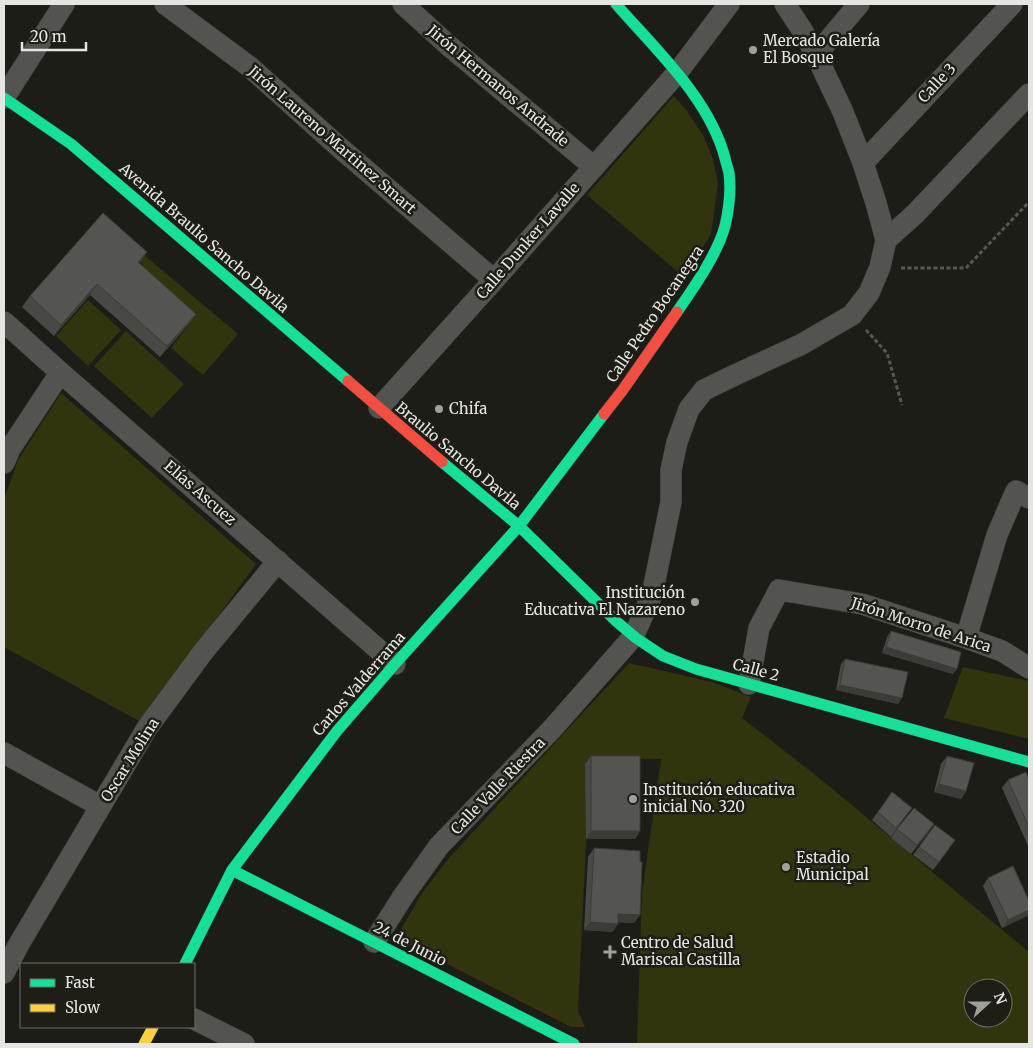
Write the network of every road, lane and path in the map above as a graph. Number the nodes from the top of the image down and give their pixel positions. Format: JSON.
{"nodes":[{"id":1,"x":64,"y":4,"type":"edge"},
{"id":2,"x":165,"y":4,"type":"edge"},
{"id":3,"x":403,"y":4,"type":"edge"},
{"id":4,"x":616,"y":4,"type":"edge"},
{"id":5,"x":729,"y":4,"type":"edge"},
{"id":6,"x":785,"y":4,"type":"edge"},
{"id":7,"x":859,"y":4,"type":"edge"},
{"id":8,"x":1012,"y":4,"type":"edge"},
{"id":9,"x":816,"y":55,"type":"junction"},
{"id":10,"x":677,"y":74,"type":"junction"},
{"id":11,"x":1029,"y":94,"type":"edge"},
{"id":12,"x":4,"y":98,"type":"edge"},
{"id":13,"x":862,"y":163,"type":"junction"},
{"id":14,"x":594,"y":166,"type":"junction"},
{"id":15,"x":1029,"y":202,"type":"edge"},
{"id":16,"x":886,"y":240,"type":"junction"},
{"id":17,"x":880,"y":267,"type":"junction"},
{"id":18,"x":494,"y":280,"type":"junction"},
{"id":19,"x":852,"y":314,"type":"junction"},
{"id":20,"x":4,"y":322,"type":"edge"},
{"id":21,"x":60,"y":372,"type":"junction"},
{"id":22,"x":902,"y":405,"type":"dead end"},
{"id":23,"x":379,"y":408,"type":"junction"},
{"id":24,"x":4,"y":463,"type":"edge"},
{"id":25,"x":1029,"y":498,"type":"edge"},
{"id":26,"x":519,"y":526,"type":"junction"},
{"id":27,"x":278,"y":561,"type":"junction"},
{"id":28,"x":633,"y":637,"type":"junction"},
{"id":29,"x":966,"y":638,"type":"junction"},
{"id":30,"x":395,"y":664,"type":"junction"},
{"id":31,"x":1029,"y":668,"type":"edge"},
{"id":32,"x":749,"y":684,"type":"junction"},
{"id":33,"x":4,"y":753,"type":"edge"},
{"id":34,"x":1029,"y":762,"type":"edge"},
{"id":35,"x":100,"y":806,"type":"junction"},
{"id":36,"x":232,"y":870,"type":"junction"},
{"id":37,"x":11,"y":940,"type":"edge"},
{"id":38,"x":374,"y":942,"type":"junction"},
{"id":39,"x":186,"y":963,"type":"edge"},
{"id":40,"x":4,"y":973,"type":"edge"},
{"id":41,"x":195,"y":1020,"type":"edge"},
{"id":42,"x":152,"y":1028,"type":"edge"},
{"id":43,"x":144,"y":1044,"type":"edge"},
{"id":44,"x":244,"y":1044,"type":"edge"},
{"id":45,"x":574,"y":1044,"type":"edge"}],
"edges":[{"from":1,"to":12,"type":"street"},
{"from":2,"to":18,"type":"street","name":"Jirón Laureno Martinez Smart"},
{"from":3,"to":14,"type":"street","name":"Jirón Hermanos Andrade"},
{"from":4,"to":10,"type":"street","name":"Calle Pedro Bocanegra"},
{"from":5,"to":10,"type":"street","name":"Calle Dunker Lavalle"},
{"from":6,"to":9,"type":"street"},
{"from":7,"to":9,"type":"street"},
{"from":8,"to":13,"type":"street","name":"Calle 3"},
{"from":9,"to":13,"type":"street"},
{"from":10,"to":14,"type":"street","name":"Calle Dunker Lavalle"},
{"from":10,"to":26,"type":"street","name":"Calle Pedro Bocanegra"},
{"from":11,"to":16,"type":"street"},
{"from":12,"to":23,"type":"street","name":"Avenida Braulio Sancho Davila"},
{"from":13,"to":16,"type":"street"},
{"from":14,"to":18,"type":"street","name":"Calle Dunker Lavalle"},
{"from":15,"to":17,"type":"path"},
{"from":16,"to":17,"type":"street"},
{"from":17,"to":19,"type":"street"},
{"from":18,"to":23,"type":"street","name":"Calle Dunker Lavalle"},
{"from":19,"to":22,"type":"path"},
{"from":19,"to":28,"type":"street","name":"Calle Valle Riestra"},
{"from":20,"to":21,"type":"street","name":"Elías Ascuez"},
{"from":21,"to":24,"type":"street"},
{"from":21,"to":27,"type":"street","name":"Elías Ascuez"},
{"from":23,"to":26,"type":"street","name":"Braulio Sancho Davila"},
{"from":25,"to":29,"type":"street"},
{"from":26,"to":28,"type":"street","name":"Calle 2"},
{"from":26,"to":30,"type":"street","name":"Carlos Valderrama"},
{"from":27,"to":30,"type":"street","name":"Elías Ascuez"},
{"from":27,"to":35,"type":"street","name":"Oscar Molina"},
{"from":28,"to":32,"type":"street","name":"Calle 2"},
{"from":28,"to":38,"type":"street","name":"Calle Valle Riestra"},
{"from":29,"to":31,"type":"street","name":"Jirón Morro de Arica"},
{"from":29,"to":32,"type":"street","name":"Jirón Morro de Arica"},
{"from":30,"to":36,"type":"street","name":"Carlos Valderrama"},
{"from":32,"to":34,"type":"street","name":"Calle 2"},
{"from":33,"to":35,"type":"street"},
{"from":35,"to":37,"type":"street","name":"Oscar Molina"},
{"from":36,"to":38,"type":"street","name":"24 de Junio"},
{"from":36,"to":39,"type":"street","name":"Carlos Valderrama"},
{"from":37,"to":40,"type":"street","name":"Oscar Molina"},
{"from":38,"to":45,"type":"street","name":"24 de Junio"},
{"from":41,"to":44,"type":"street"},
{"from":42,"to":43,"type":"street"}]}
